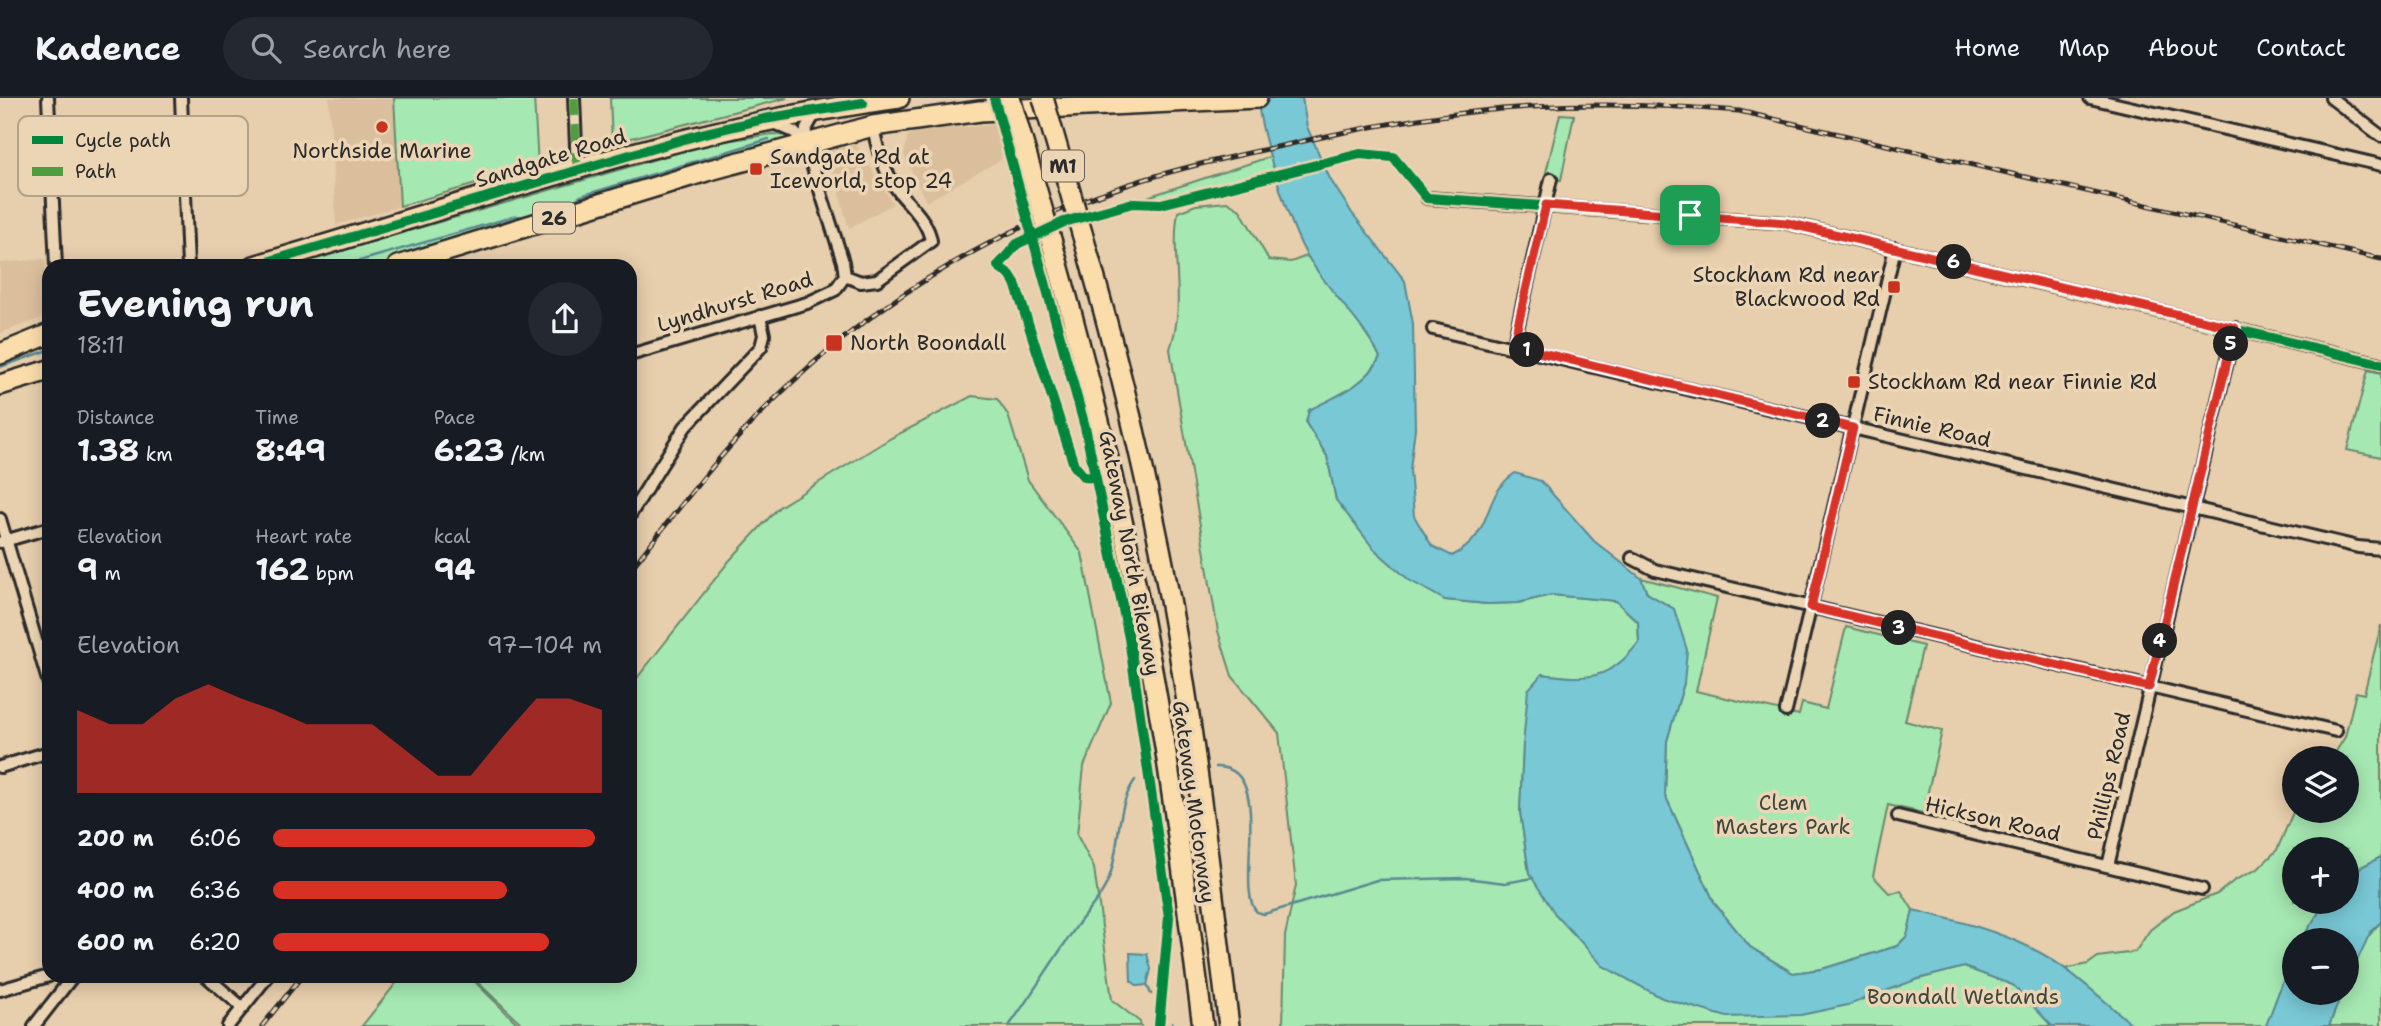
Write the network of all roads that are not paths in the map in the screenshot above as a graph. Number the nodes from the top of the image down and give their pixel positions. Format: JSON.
{"nodes":[{"id":1,"x":48,"y":98,"type":"edge"},
{"id":2,"x":181,"y":98,"type":"edge"},
{"id":3,"x":574,"y":98,"type":"edge"},
{"id":4,"x":899,"y":98,"type":"edge"},
{"id":5,"x":1010,"y":98,"type":"edge"},
{"id":6,"x":1043,"y":98,"type":"edge"},
{"id":7,"x":1256,"y":98,"type":"edge"},
{"id":8,"x":2090,"y":98,"type":"edge"},
{"id":9,"x":2331,"y":98,"type":"edge"},
{"id":10,"x":1240,"y":99,"type":"edge"},
{"id":11,"x":818,"y":110,"type":"junction"},
{"id":12,"x":49,"y":116,"type":"edge"},
{"id":13,"x":182,"y":116,"type":"edge"},
{"id":14,"x":764,"y":119,"type":"junction"},
{"id":15,"x":873,"y":126,"type":"junction"},
{"id":16,"x":2381,"y":135,"type":"edge"},
{"id":17,"x":805,"y":143,"type":"junction"},
{"id":18,"x":2381,"y":165,"type":"edge"},
{"id":19,"x":577,"y":170,"type":"junction"},
{"id":20,"x":1552,"y":178,"type":"dead end"},
{"id":21,"x":53,"y":196,"type":"edge"},
{"id":22,"x":185,"y":196,"type":"edge"},
{"id":23,"x":1427,"y":198,"type":"dead end"},
{"id":24,"x":1546,"y":205,"type":"junction"},
{"id":25,"x":1895,"y":248,"type":"junction"},
{"id":26,"x":56,"y":259,"type":"edge"},
{"id":27,"x":188,"y":259,"type":"edge"},
{"id":28,"x":278,"y":259,"type":"edge"},
{"id":29,"x":421,"y":259,"type":"edge"},
{"id":30,"x":845,"y":276,"type":"junction"},
{"id":31,"x":760,"y":316,"type":"junction"},
{"id":32,"x":2235,"y":328,"type":"junction"},
{"id":33,"x":1433,"y":329,"type":"dead end"},
{"id":34,"x":42,"y":337,"type":"edge"},
{"id":35,"x":1513,"y":346,"type":"junction"},
{"id":36,"x":637,"y":353,"type":"edge"},
{"id":37,"x":0,"y":354,"type":"edge"},
{"id":38,"x":2381,"y":364,"type":"edge"},
{"id":39,"x":42,"y":372,"type":"edge"},
{"id":40,"x":0,"y":385,"type":"edge"},
{"id":41,"x":1853,"y":428,"type":"junction"},
{"id":42,"x":637,"y":504,"type":"edge"},
{"id":43,"x":2192,"y":508,"type":"junction"},
{"id":44,"x":0,"y":519,"type":"edge"},
{"id":45,"x":42,"y":530,"type":"edge"},
{"id":46,"x":3,"y":542,"type":"edge"},
{"id":47,"x":2381,"y":548,"type":"edge"},
{"id":48,"x":1632,"y":558,"type":"dead end"},
{"id":49,"x":1811,"y":607,"type":"junction"},
{"id":50,"x":42,"y":662,"type":"edge"},
{"id":51,"x":2149,"y":687,"type":"junction"},
{"id":52,"x":1786,"y":711,"type":"dead end"},
{"id":53,"x":2336,"y":731,"type":"dead end"},
{"id":54,"x":42,"y":754,"type":"edge"},
{"id":55,"x":0,"y":767,"type":"edge"},
{"id":56,"x":1898,"y":816,"type":"dead end"},
{"id":57,"x":2108,"y":866,"type":"junction"},
{"id":58,"x":2202,"y":889,"type":"dead end"},
{"id":59,"x":42,"y":978,"type":"edge"},
{"id":60,"x":65,"y":983,"type":"edge"},
{"id":61,"x":214,"y":983,"type":"edge"},
{"id":62,"x":263,"y":983,"type":"edge"},
{"id":63,"x":0,"y":990,"type":"edge"},
{"id":64,"x":243,"y":1008,"type":"junction"},
{"id":65,"x":34,"y":1026,"type":"edge"},
{"id":66,"x":228,"y":1026,"type":"edge"},
{"id":67,"x":1203,"y":1026,"type":"edge"},
{"id":68,"x":1229,"y":1026,"type":"edge"}],
"edges":[{"from":1,"to":12,"type":"street"},
{"from":2,"to":13,"type":"street"},
{"from":3,"to":19,"type":"street"},
{"from":4,"to":11,"type":"highway","name":"Sandgate Road","number":"26"},
{"from":5,"to":67,"type":"highway","name":"Gateway Motorway","number":"M1","bridge":true},
{"from":6,"to":68,"type":"highway","name":"Gateway Motorway","number":"M1","bridge":true},
{"from":7,"to":10,"type":"highway","number":"26"},
{"from":8,"to":18,"type":"street"},
{"from":9,"to":16,"type":"street"},
{"from":10,"to":15,"type":"highway","number":"26"},
{"from":11,"to":14,"type":"highway","name":"Sandgate Road","number":"26"},
{"from":11,"to":17,"type":"street"},
{"from":14,"to":17,"type":"street"},
{"from":14,"to":19,"type":"highway","name":"Sandgate Road","number":"26"},
{"from":15,"to":17,"type":"highway","number":"26"},
{"from":15,"to":30,"type":"street"},
{"from":17,"to":29,"type":"highway","number":"26"},
{"from":17,"to":30,"type":"street"},
{"from":19,"to":28,"type":"highway","name":"Sandgate Road","number":"26"},
{"from":20,"to":24,"type":"street"},
{"from":21,"to":26,"type":"street"},
{"from":22,"to":27,"type":"street"},
{"from":23,"to":24,"type":"street"},
{"from":24,"to":25,"type":"street"},
{"from":24,"to":35,"type":"street"},
{"from":25,"to":32,"type":"street"},
{"from":25,"to":41,"type":"street"},
{"from":30,"to":31,"type":"street","name":"Lyndhurst Road"},
{"from":31,"to":36,"type":"street","name":"Lyndhurst Road"},
{"from":31,"to":42,"type":"street"},
{"from":32,"to":38,"type":"street"},
{"from":32,"to":43,"type":"street","name":"Phillips Road"},
{"from":33,"to":35,"type":"street","name":"Finnie Road"},
{"from":34,"to":37,"type":"highway"},
{"from":35,"to":41,"type":"street","name":"Finnie Road"},
{"from":39,"to":40,"type":"highway"},
{"from":41,"to":43,"type":"street","name":"Finnie Road"},
{"from":41,"to":49,"type":"street"},
{"from":43,"to":47,"type":"street","name":"Finnie Road"},
{"from":43,"to":51,"type":"street","name":"Phillips Road"},
{"from":44,"to":46,"type":"street"},
{"from":45,"to":46,"type":"street"},
{"from":46,"to":50,"type":"street"},
{"from":48,"to":49,"type":"street"},
{"from":49,"to":51,"type":"street"},
{"from":49,"to":52,"type":"street"},
{"from":51,"to":53,"type":"street"},
{"from":51,"to":57,"type":"street","name":"Phillips Road"},
{"from":54,"to":55,"type":"street"},
{"from":56,"to":57,"type":"street","name":"Hickson Road"},
{"from":57,"to":58,"type":"street","name":"Hickson Road"},
{"from":59,"to":63,"type":"street"},
{"from":60,"to":65,"type":"street"},
{"from":61,"to":64,"type":"street"},
{"from":62,"to":64,"type":"street"},
{"from":64,"to":66,"type":"street"}]}
